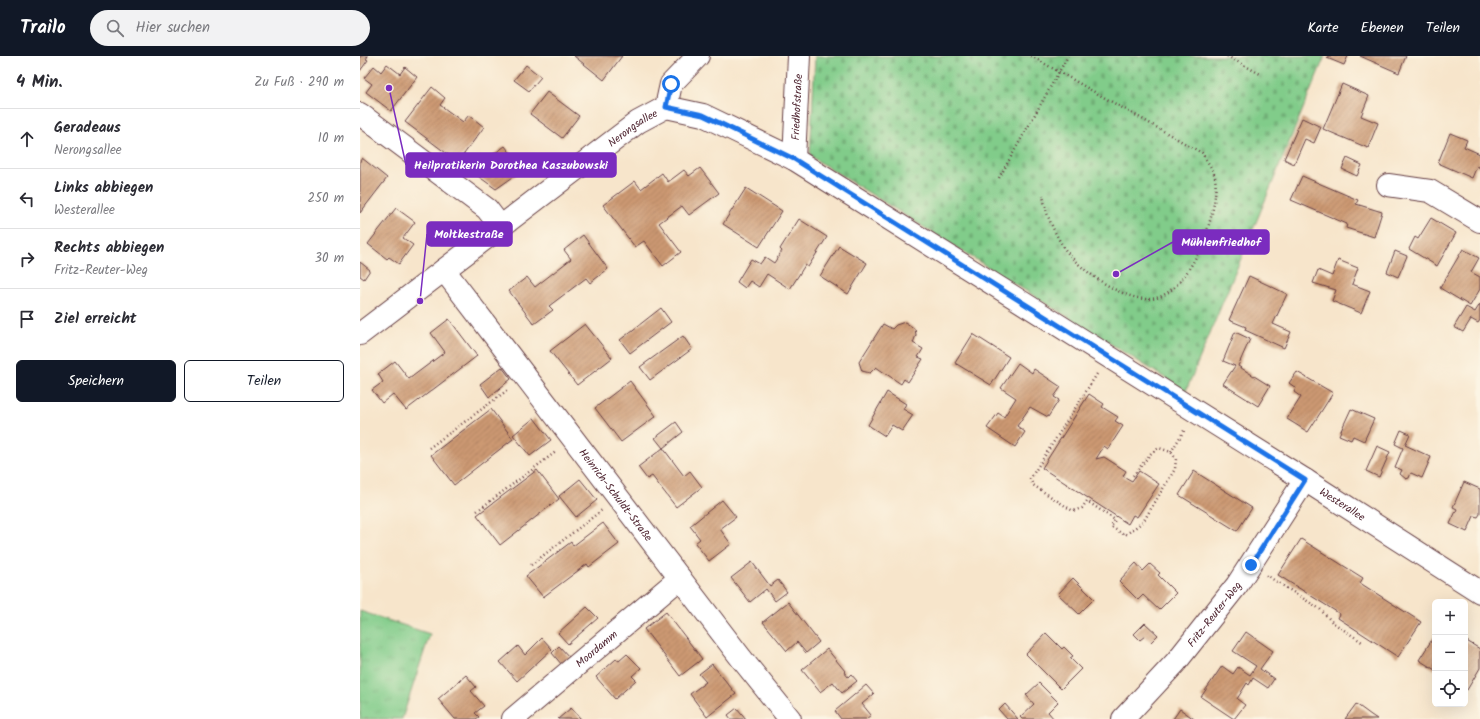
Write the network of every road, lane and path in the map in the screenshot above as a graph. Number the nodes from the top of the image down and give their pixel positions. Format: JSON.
{"nodes":[{"id":1,"x":698,"y":56,"type":"edge"},
{"id":2,"x":799,"y":56,"type":"edge"},
{"id":3,"x":1031,"y":56,"type":"edge"},
{"id":4,"x":1068,"y":56,"type":"edge"},
{"id":5,"x":1227,"y":56,"type":"edge"},
{"id":6,"x":1059,"y":73,"type":"junction"},
{"id":7,"x":1262,"y":75,"type":"dead end"},
{"id":8,"x":666,"y":107,"type":"junction"},
{"id":9,"x":360,"y":114,"type":"edge"},
{"id":10,"x":794,"y":159,"type":"junction"},
{"id":11,"x":999,"y":178,"type":"dead end"},
{"id":12,"x":1388,"y":185,"type":"dead end"},
{"id":13,"x":1043,"y":195,"type":"dead end"},
{"id":14,"x":1480,"y":220,"type":"edge"},
{"id":15,"x":500,"y":226,"type":"junction"},
{"id":16,"x":444,"y":270,"type":"junction"},
{"id":17,"x":360,"y":334,"type":"edge"},
{"id":18,"x":1108,"y":356,"type":"junction"},
{"id":19,"x":526,"y":377,"type":"junction"},
{"id":20,"x":1196,"y":412,"type":"junction"},
{"id":21,"x":573,"y":438,"type":"junction"},
{"id":22,"x":429,"y":448,"type":"dead end"},
{"id":23,"x":1171,"y":452,"type":"junction"},
{"id":24,"x":1132,"y":477,"type":"dead end"},
{"id":25,"x":1305,"y":480,"type":"junction"},
{"id":26,"x":619,"y":498,"type":"junction"},
{"id":27,"x":477,"y":512,"type":"dead end"},
{"id":28,"x":531,"y":565,"type":"dead end"},
{"id":29,"x":1251,"y":565,"type":"junction"},
{"id":30,"x":680,"y":578,"type":"junction"},
{"id":31,"x":1480,"y":592,"type":"edge"},
{"id":32,"x":1362,"y":642,"type":"dead end"},
{"id":33,"x":513,"y":719,"type":"edge"},
{"id":34,"x":790,"y":719,"type":"edge"},
{"id":35,"x":1123,"y":719,"type":"edge"}],
"edges":[{"from":1,"to":8,"type":"street","name":"Nerongsallee"},
{"from":2,"to":10,"type":"street","name":"Friedhofstraße"},
{"from":3,"to":6,"type":"path"},
{"from":4,"to":6,"type":"path"},
{"from":5,"to":7,"type":"path"},
{"from":6,"to":11,"type":"path"},
{"from":6,"to":13,"type":"path"},
{"from":8,"to":10,"type":"street","name":"Westerallee"},
{"from":8,"to":15,"type":"street","name":"Nerongsallee"},
{"from":9,"to":15,"type":"street"},
{"from":10,"to":18,"type":"street","name":"Westerallee"},
{"from":12,"to":14,"type":"street"},
{"from":15,"to":16,"type":"street","name":"Nerongsallee"},
{"from":16,"to":17,"type":"street","name":"Nerongsallee"},
{"from":16,"to":19,"type":"street","name":"Heinrich-Schuldt-Straße"},
{"from":18,"to":20,"type":"street","name":"Westerallee"},
{"from":18,"to":23,"type":"path"},
{"from":19,"to":21,"type":"street","name":"Heinrich-Schuldt-Straße"},
{"from":19,"to":22,"type":"path"},
{"from":20,"to":23,"type":"path"},
{"from":20,"to":25,"type":"street","name":"Westerallee"},
{"from":21,"to":26,"type":"street","name":"Heinrich-Schuldt-Straße"},
{"from":21,"to":27,"type":"path"},
{"from":23,"to":24,"type":"path"},
{"from":25,"to":29,"type":"street","name":"Fritz-Reuter-Weg"},
{"from":25,"to":31,"type":"street","name":"Westerallee"},
{"from":26,"to":28,"type":"path"},
{"from":26,"to":30,"type":"street","name":"Heinrich-Schuldt-Straße"},
{"from":29,"to":32,"type":"path"},
{"from":29,"to":35,"type":"street","name":"Fritz-Reuter-Weg"},
{"from":30,"to":33,"type":"street","name":"Moordamm"},
{"from":30,"to":34,"type":"street","name":"Heinrich-Schuldt-Straße"}]}
